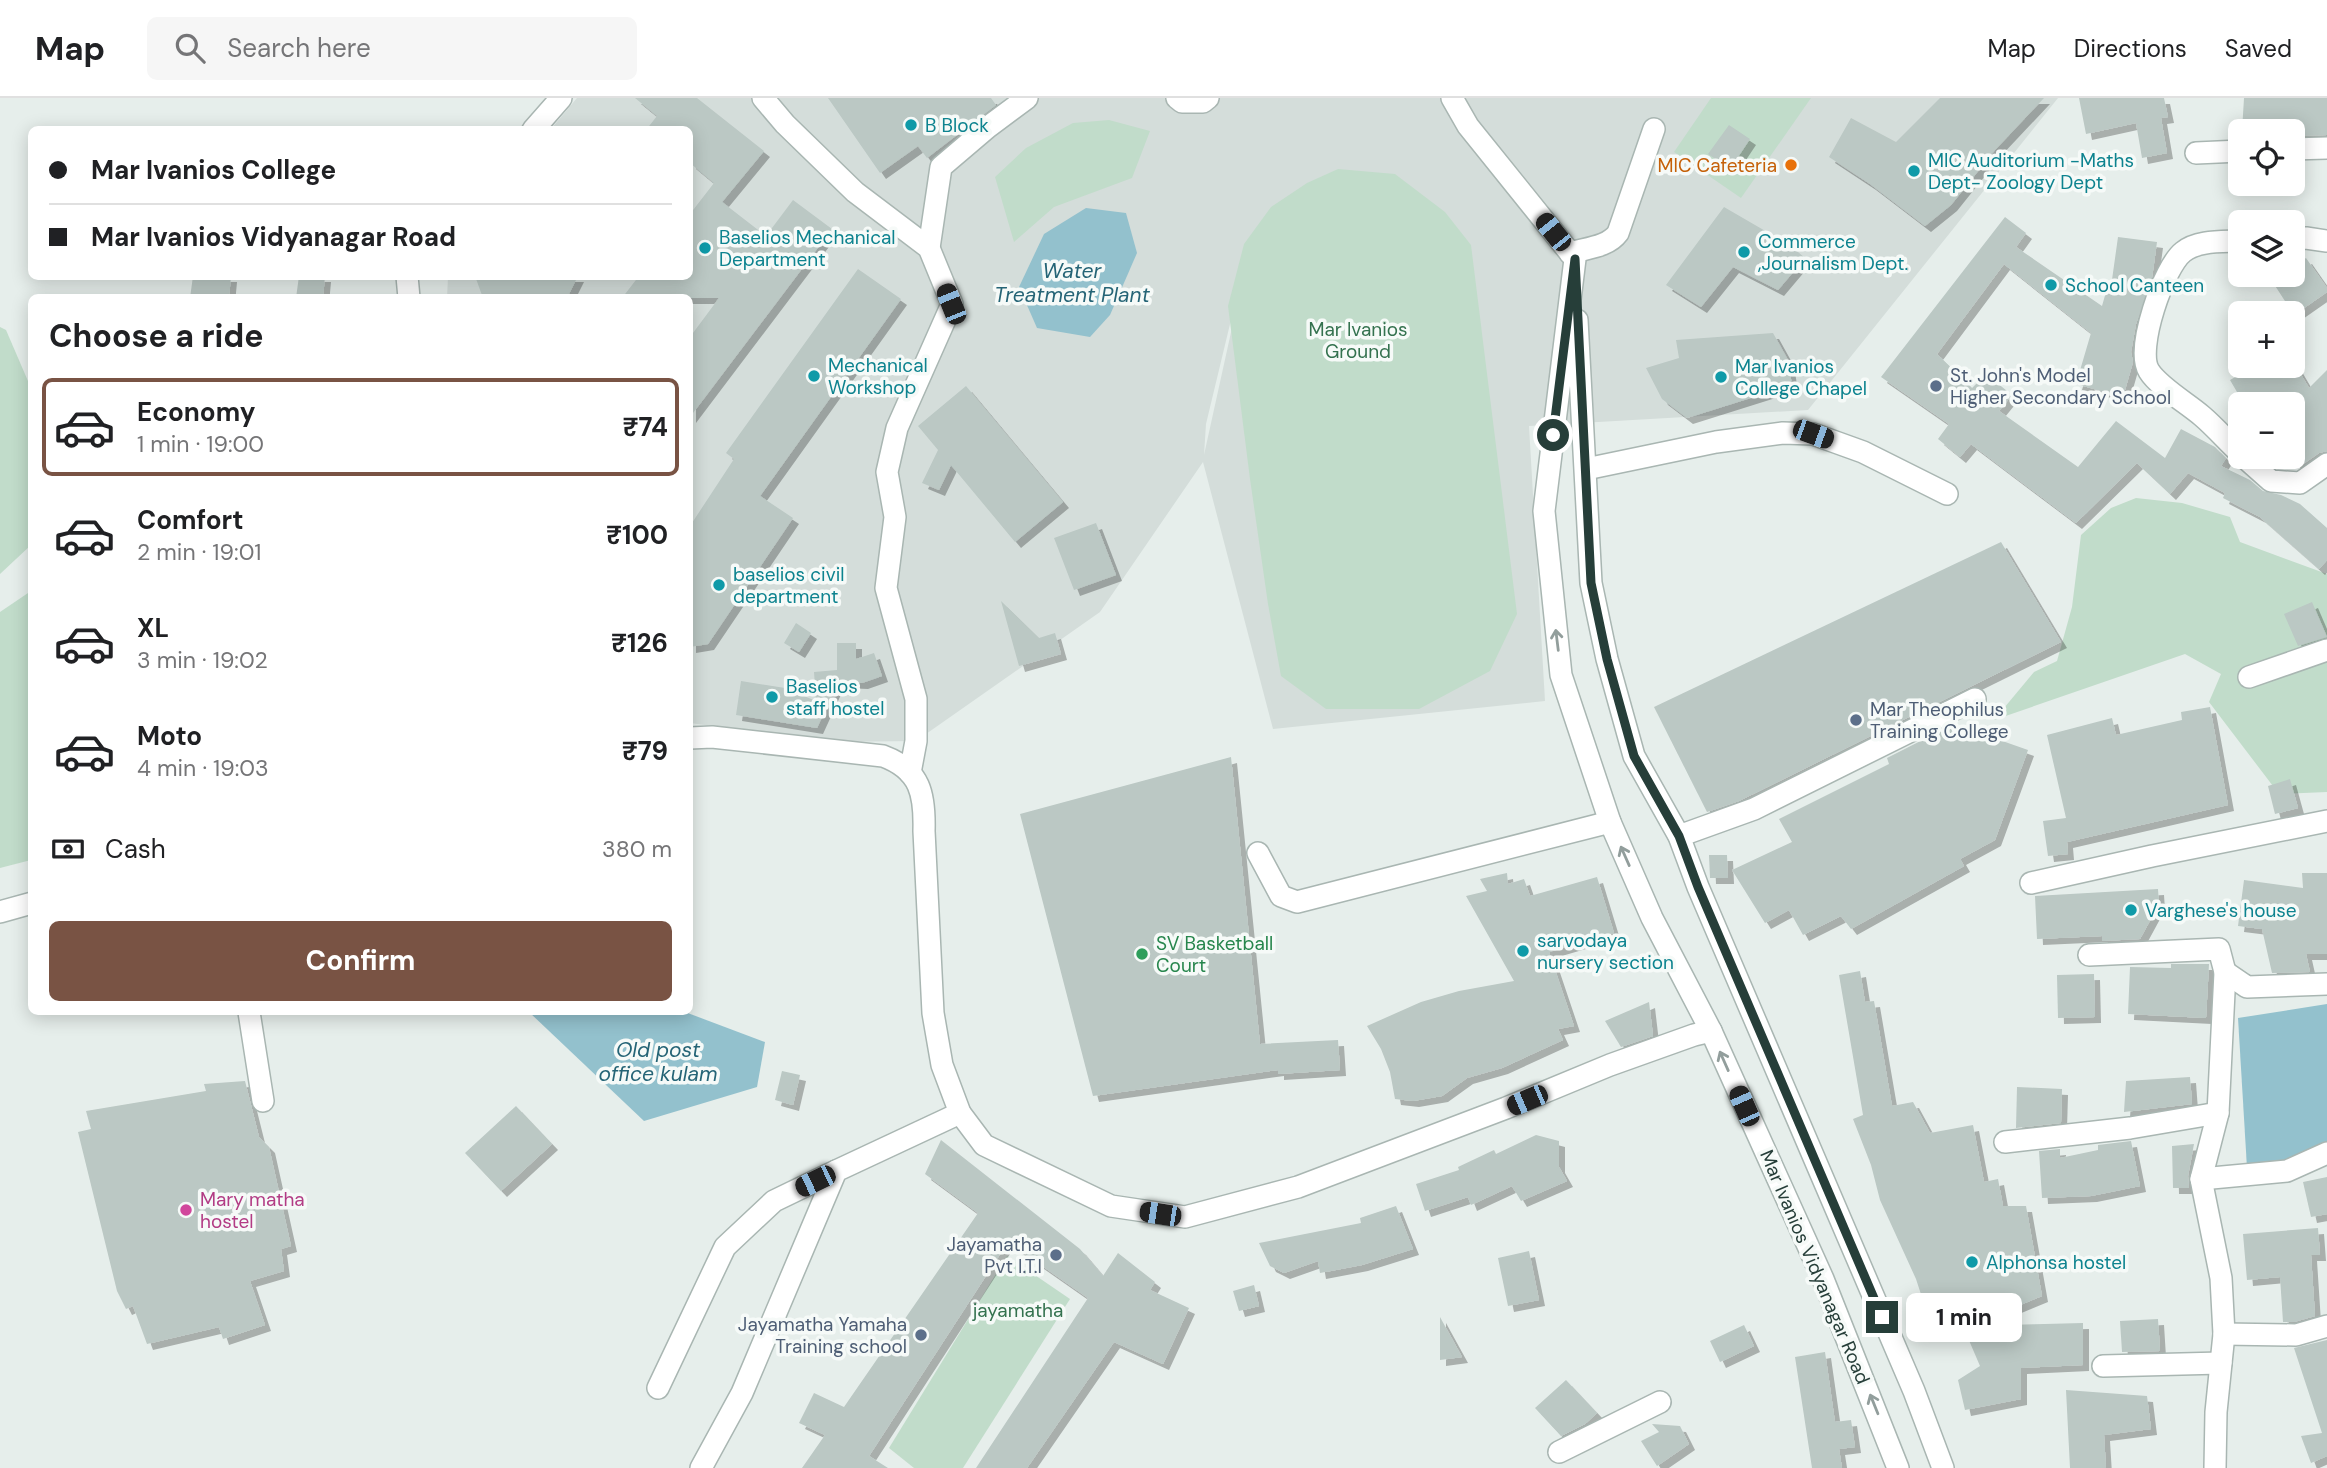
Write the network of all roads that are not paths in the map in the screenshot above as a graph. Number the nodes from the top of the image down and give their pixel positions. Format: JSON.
{"nodes":[{"id":1,"x":561,"y":98,"type":"edge"},
{"id":2,"x":763,"y":98,"type":"edge"},
{"id":3,"x":1027,"y":98,"type":"edge"},
{"id":4,"x":1177,"y":98,"type":"edge"},
{"id":5,"x":1208,"y":98,"type":"edge"},
{"id":6,"x":1452,"y":98,"type":"edge"},
{"id":7,"x":536,"y":126,"type":"edge"},
{"id":8,"x":1654,"y":129,"type":"dead end"},
{"id":9,"x":2327,"y":148,"type":"edge"},
{"id":10,"x":2305,"y":149,"type":"edge"},
{"id":11,"x":2228,"y":152,"type":"edge"},
{"id":12,"x":2196,"y":153,"type":"dead end"},
{"id":13,"x":2305,"y":238,"type":"edge"},
{"id":14,"x":2228,"y":242,"type":"edge"},
{"id":15,"x":2327,"y":242,"type":"edge"},
{"id":16,"x":929,"y":248,"type":"junction"},
{"id":17,"x":1573,"y":256,"type":"junction"},
{"id":18,"x":2228,"y":441,"type":"edge"},
{"id":19,"x":2327,"y":464,"type":"edge"},
{"id":20,"x":1586,"y":469,"type":"junction"},
{"id":21,"x":2258,"y":469,"type":"edge"},
{"id":22,"x":1947,"y":494,"type":"dead end"},
{"id":23,"x":2327,"y":650,"type":"edge"},
{"id":24,"x":2249,"y":677,"type":"dead end"},
{"id":25,"x":1975,"y":699,"type":"dead end"},
{"id":26,"x":693,"y":738,"type":"edge"},
{"id":27,"x":910,"y":773,"type":"junction"},
{"id":28,"x":2327,"y":821,"type":"edge"},
{"id":29,"x":1610,"y":822,"type":"junction"},
{"id":30,"x":1679,"y":836,"type":"junction"},
{"id":31,"x":1258,"y":853,"type":"dead end"},
{"id":32,"x":2032,"y":883,"type":"dead end"},
{"id":33,"x":28,"y":904,"type":"edge"},
{"id":34,"x":0,"y":912,"type":"edge"},
{"id":35,"x":2089,"y":955,"type":"dead end"},
{"id":36,"x":2225,"y":972,"type":"junction"},
{"id":37,"x":2327,"y":984,"type":"edge"},
{"id":38,"x":250,"y":1015,"type":"edge"},
{"id":39,"x":1711,"y":1031,"type":"junction"},
{"id":40,"x":264,"y":1101,"type":"dead end"},
{"id":41,"x":960,"y":1113,"type":"junction"},
{"id":42,"x":2218,"y":1113,"type":"junction"},
{"id":43,"x":2005,"y":1142,"type":"dead end"},
{"id":44,"x":2327,"y":1153,"type":"edge"},
{"id":45,"x":836,"y":1171,"type":"junction"},
{"id":46,"x":2201,"y":1180,"type":"junction"},
{"id":47,"x":2327,"y":1326,"type":"edge"},
{"id":48,"x":2224,"y":1334,"type":"junction"},
{"id":49,"x":2221,"y":1363,"type":"junction"},
{"id":50,"x":2103,"y":1366,"type":"dead end"},
{"id":51,"x":658,"y":1388,"type":"dead end"},
{"id":52,"x":1660,"y":1402,"type":"dead end"},
{"id":53,"x":1559,"y":1452,"type":"dead end"},
{"id":54,"x":701,"y":1468,"type":"edge"},
{"id":55,"x":1898,"y":1468,"type":"edge"},
{"id":56,"x":1942,"y":1468,"type":"edge"},
{"id":57,"x":2215,"y":1468,"type":"edge"}],
"edges":[{"from":1,"to":7,"type":"street"},
{"from":2,"to":16,"type":"street"},
{"from":3,"to":16,"type":"street"},
{"from":4,"to":5,"type":"street"},
{"from":6,"to":17,"type":"street"},
{"from":8,"to":17,"type":"street"},
{"from":9,"to":10,"type":"street"},
{"from":11,"to":12,"type":"street"},
{"from":13,"to":15,"type":"street"},
{"from":14,"to":18,"type":"street"},
{"from":16,"to":27,"type":"street"},
{"from":17,"to":20,"type":"street"},
{"from":29,"to":17,"type":"street","name":"Mar Ivanios Vidyanagar Road","one_way":true},
{"from":19,"to":21,"type":"street"},
{"from":20,"to":22,"type":"street"},
{"from":20,"to":30,"type":"street"},
{"from":23,"to":24,"type":"street"},
{"from":25,"to":30,"type":"street"},
{"from":26,"to":27,"type":"street"},
{"from":27,"to":41,"type":"street"},
{"from":28,"to":32,"type":"street"},
{"from":29,"to":31,"type":"street"},
{"from":39,"to":29,"type":"street","name":"Mar Ivanios Vidyanagar Road","one_way":true},
{"from":30,"to":56,"type":"street"},
{"from":33,"to":34,"type":"street"},
{"from":35,"to":36,"type":"street"},
{"from":36,"to":37,"type":"street"},
{"from":36,"to":42,"type":"street"},
{"from":38,"to":40,"type":"street"},
{"from":39,"to":41,"type":"street"},
{"from":55,"to":39,"type":"street","name":"Mar Ivanios Vidyanagar Road","one_way":true},
{"from":41,"to":45,"type":"street"},
{"from":42,"to":43,"type":"street"},
{"from":42,"to":46,"type":"street"},
{"from":44,"to":46,"type":"street"},
{"from":45,"to":51,"type":"street"},
{"from":45,"to":54,"type":"street"},
{"from":46,"to":48,"type":"street"},
{"from":47,"to":48,"type":"street"},
{"from":48,"to":49,"type":"street"},
{"from":49,"to":50,"type":"street"},
{"from":49,"to":57,"type":"street"},
{"from":52,"to":53,"type":"street"}]}
